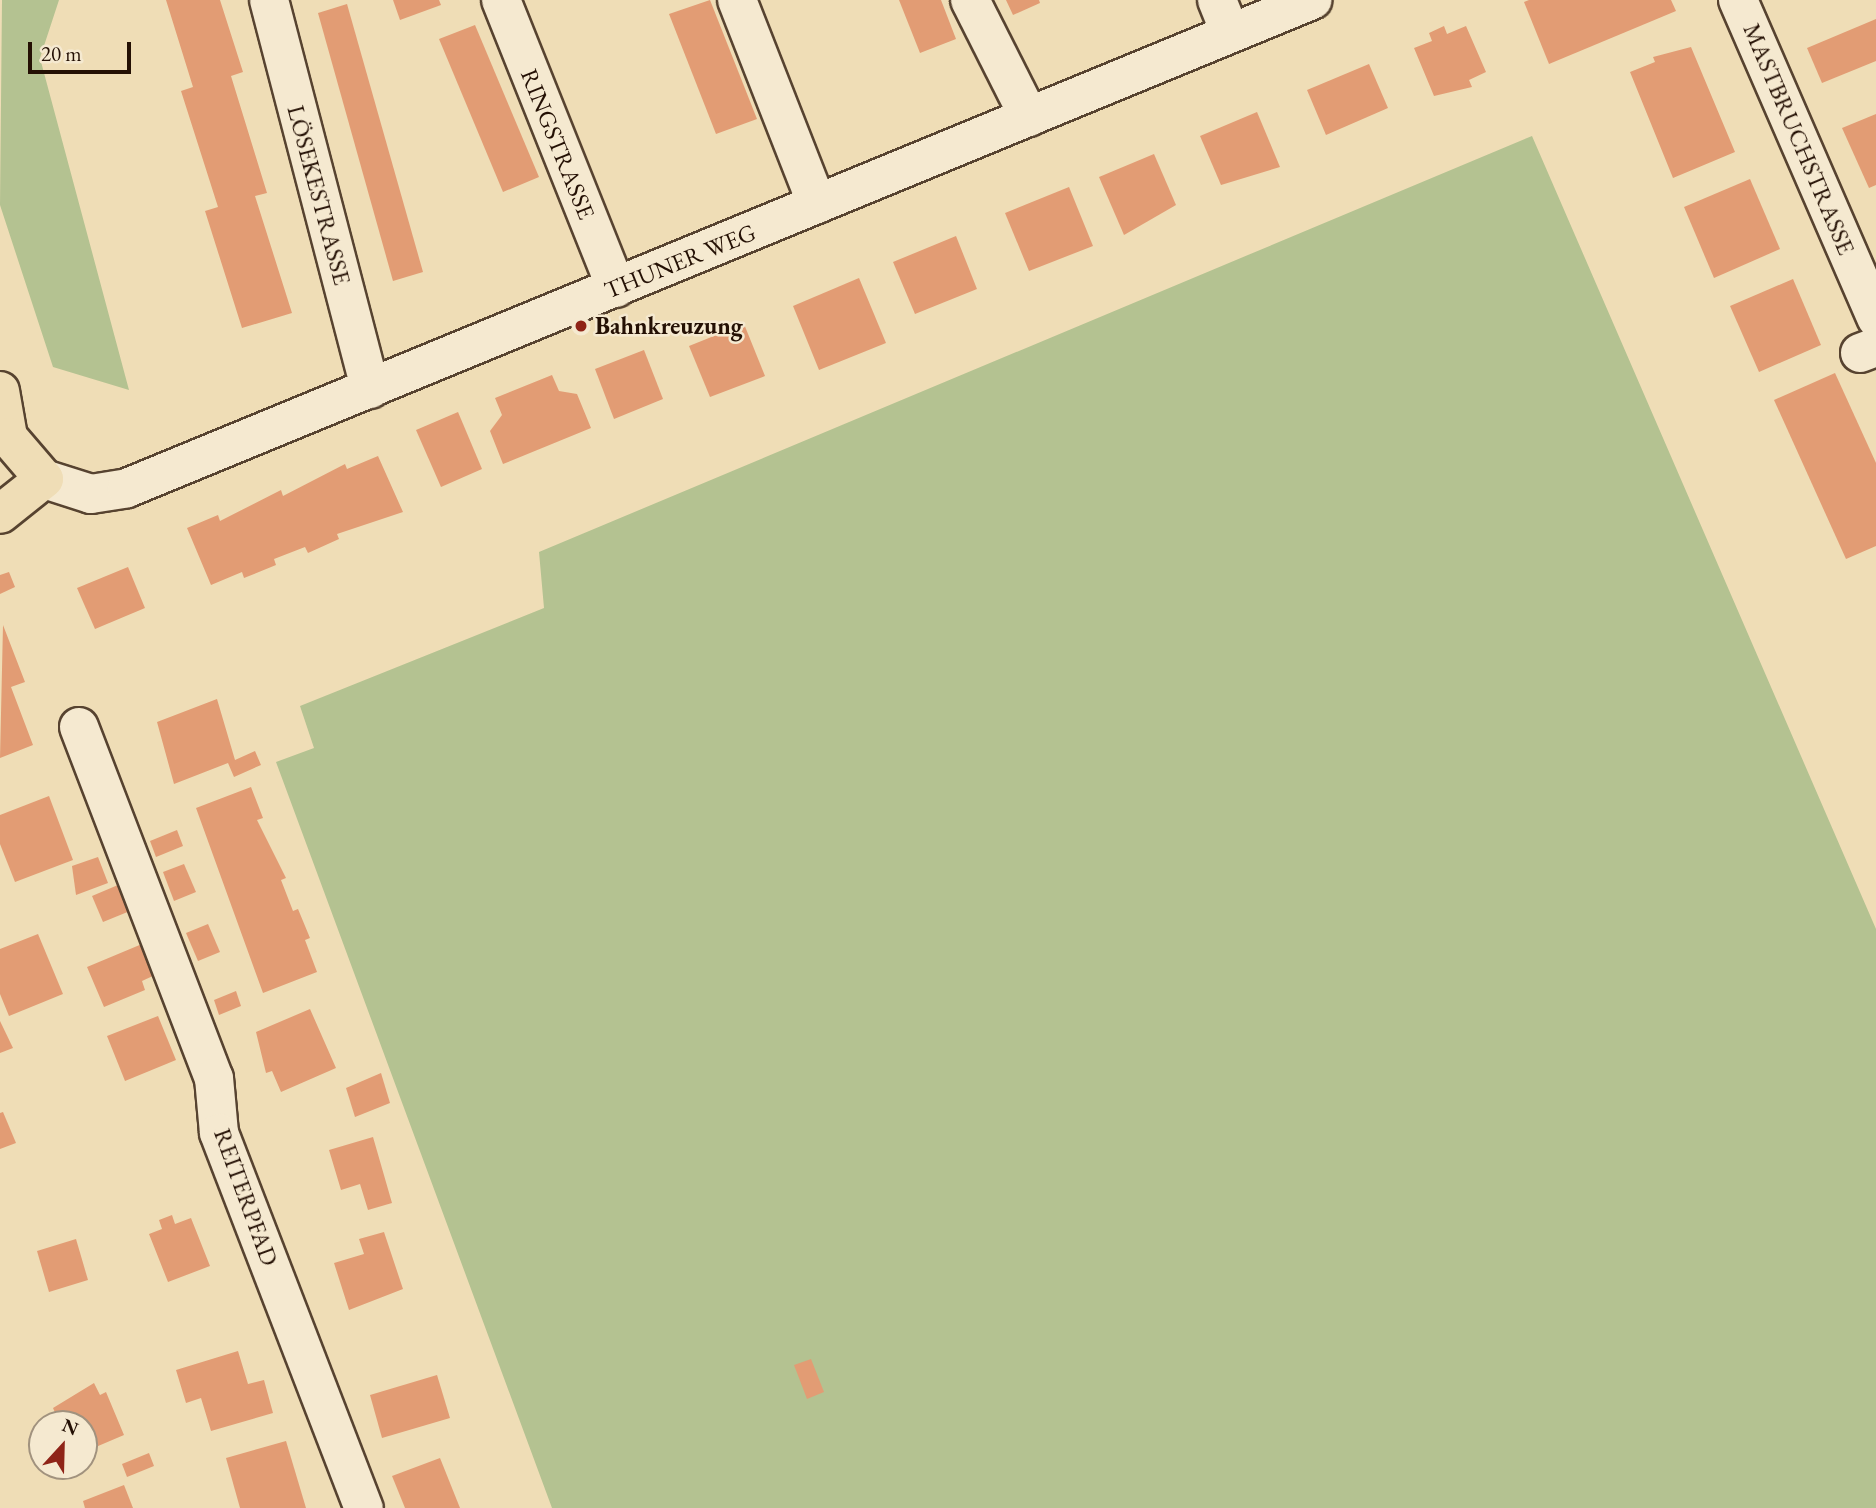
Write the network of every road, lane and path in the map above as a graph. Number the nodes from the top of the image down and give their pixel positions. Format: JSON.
{"nodes":[{"id":1,"x":269,"y":0,"type":"edge"},
{"id":2,"x":501,"y":0,"type":"edge"},
{"id":3,"x":737,"y":0,"type":"edge"},
{"id":4,"x":970,"y":0,"type":"edge"},
{"id":5,"x":1312,"y":0,"type":"edge"},
{"id":6,"x":1738,"y":0,"type":"edge"},
{"id":7,"x":1224,"y":17,"type":"edge"},
{"id":8,"x":1029,"y":117,"type":"junction"},
{"id":9,"x":817,"y":204,"type":"junction"},
{"id":10,"x":616,"y":288,"type":"junction"},
{"id":11,"x":1876,"y":318,"type":"edge"},
{"id":12,"x":370,"y":389,"type":"junction"},
{"id":13,"x":0,"y":391,"type":"edge"},
{"id":14,"x":4,"y":441,"type":"edge"},
{"id":15,"x":44,"y":479,"type":"junction"},
{"id":16,"x":0,"y":514,"type":"edge"},
{"id":17,"x":79,"y":727,"type":"dead end"},
{"id":18,"x":364,"y":1508,"type":"edge"}],
"edges":[{"from":1,"to":12,"type":"street","name":"LÖSEKESTRASSE"},
{"from":2,"to":10,"type":"street","name":"RINGSTRASSE"},
{"from":3,"to":9,"type":"street"},
{"from":4,"to":8,"type":"street"},
{"from":5,"to":7,"type":"street","name":"THUNER WEG"},
{"from":6,"to":11,"type":"street","name":"MASTBRUCHSTRASSE"},
{"from":7,"to":8,"type":"street","name":"THUNER WEG"},
{"from":8,"to":9,"type":"street","name":"THUNER WEG"},
{"from":9,"to":10,"type":"street","name":"THUNER WEG"},
{"from":10,"to":12,"type":"street","name":"THUNER WEG"},
{"from":12,"to":15,"type":"street","name":"THUNER WEG"},
{"from":13,"to":14,"type":"main road"},
{"from":14,"to":15,"type":"main road"},
{"from":15,"to":16,"type":"main road"},
{"from":17,"to":18,"type":"street","name":"REITERPFAD"}]}
